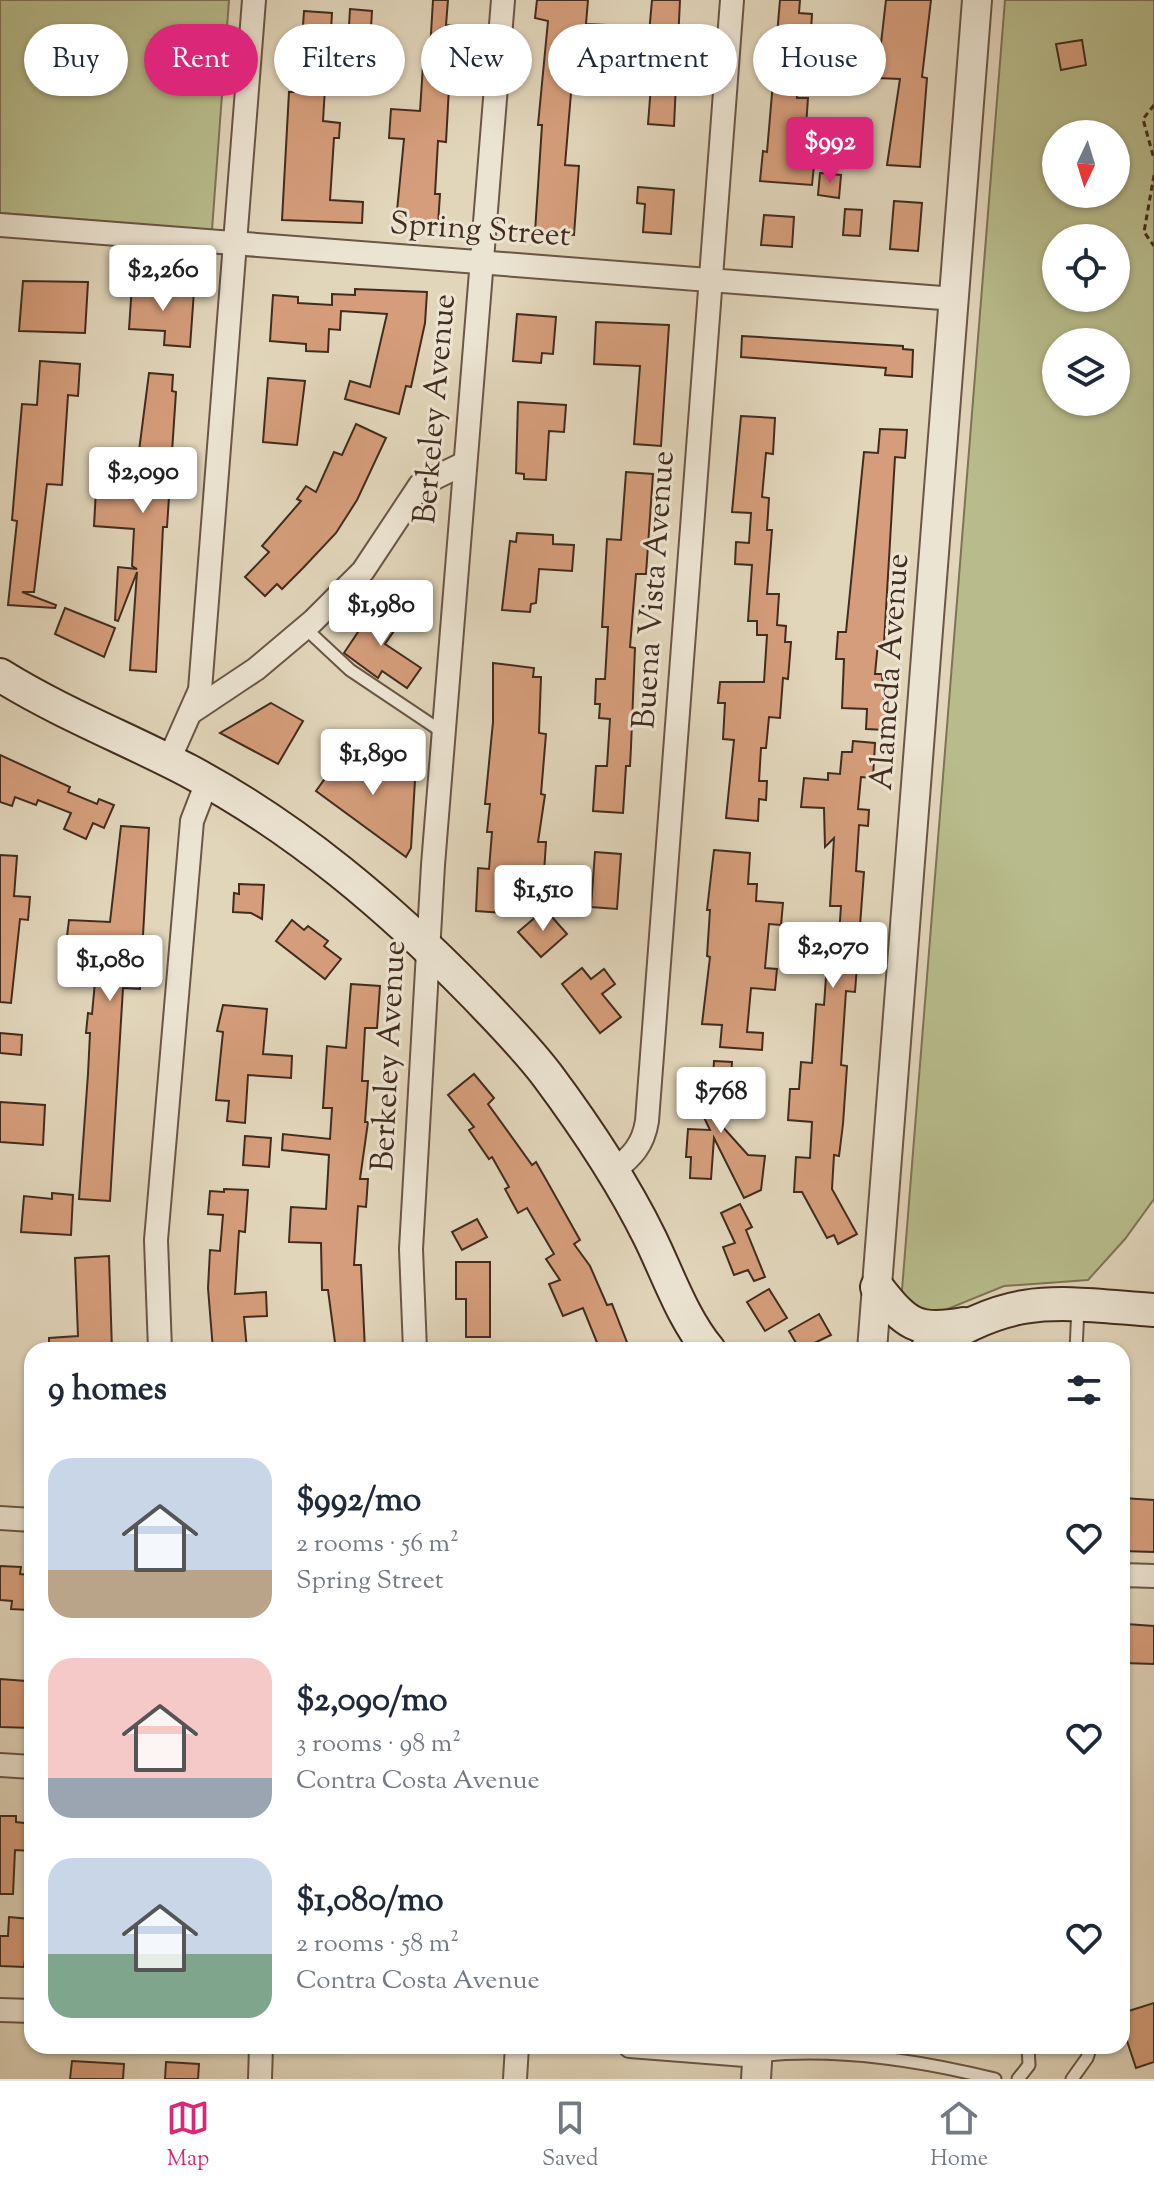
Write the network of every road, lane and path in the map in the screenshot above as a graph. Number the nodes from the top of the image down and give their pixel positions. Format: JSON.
{"nodes":[{"id":1,"x":254,"y":0,"type":"edge"},
{"id":2,"x":503,"y":0,"type":"edge"},
{"id":3,"x":732,"y":0,"type":"edge"},
{"id":4,"x":977,"y":0,"type":"edge"},
{"id":5,"x":1154,"y":105,"type":"edge"},
{"id":6,"x":1154,"y":159,"type":"edge"},
{"id":7,"x":1154,"y":175,"type":"edge"},
{"id":8,"x":0,"y":225,"type":"edge"},
{"id":9,"x":234,"y":245,"type":"junction"},
{"id":10,"x":1154,"y":246,"type":"edge"},
{"id":11,"x":479,"y":263,"type":"junction"},
{"id":12,"x":710,"y":280,"type":"junction"},
{"id":13,"x":955,"y":299,"type":"junction"},
{"id":14,"x":463,"y":464,"type":"junction"},
{"id":15,"x":305,"y":628,"type":"junction"},
{"id":16,"x":0,"y":675,"type":"edge"},
{"id":17,"x":193,"y":711,"type":"junction"},
{"id":18,"x":444,"y":733,"type":"junction"},
{"id":19,"x":168,"y":762,"type":"junction"},
{"id":20,"x":207,"y":782,"type":"junction"},
{"id":21,"x":429,"y":948,"type":"junction"},
{"id":22,"x":613,"y":1172,"type":"junction"},
{"id":23,"x":649,"y":1236,"type":"junction"},
{"id":24,"x":877,"y":1287,"type":"junction"},
{"id":25,"x":1079,"y":1304,"type":"junction"},
{"id":26,"x":1154,"y":1310,"type":"edge"},
{"id":27,"x":975,"y":1322,"type":"junction"},
{"id":28,"x":160,"y":1342,"type":"edge"},
{"id":29,"x":415,"y":1342,"type":"edge"},
{"id":30,"x":680,"y":1342,"type":"edge"},
{"id":31,"x":703,"y":1342,"type":"edge"},
{"id":32,"x":873,"y":1342,"type":"edge"},
{"id":33,"x":941,"y":1342,"type":"edge"},
{"id":34,"x":1077,"y":1342,"type":"edge"},
{"id":35,"x":0,"y":1518,"type":"edge"},
{"id":36,"x":24,"y":1520,"type":"edge"},
{"id":37,"x":1130,"y":1575,"type":"edge"},
{"id":38,"x":1154,"y":1576,"type":"edge"},
{"id":39,"x":0,"y":1765,"type":"edge"},
{"id":40,"x":24,"y":1766,"type":"edge"},
{"id":41,"x":0,"y":2010,"type":"edge"},
{"id":42,"x":24,"y":2011,"type":"edge"},
{"id":43,"x":261,"y":2054,"type":"edge"},
{"id":44,"x":517,"y":2054,"type":"edge"},
{"id":45,"x":703,"y":2054,"type":"edge"},
{"id":46,"x":779,"y":2054,"type":"edge"},
{"id":47,"x":798,"y":2054,"type":"edge"},
{"id":48,"x":1028,"y":2054,"type":"edge"},
{"id":49,"x":1088,"y":2054,"type":"edge"},
{"id":50,"x":757,"y":2060,"type":"edge"},
{"id":51,"x":260,"y":2079,"type":"edge"},
{"id":52,"x":515,"y":2079,"type":"edge"},
{"id":53,"x":995,"y":2079,"type":"edge"},
{"id":54,"x":1018,"y":2079,"type":"edge"},
{"id":55,"x":1072,"y":2079,"type":"edge"}],
"edges":[{"from":1,"to":9,"type":"street"},
{"from":2,"to":11,"type":"street","name":"Berkeley Avenue"},
{"from":3,"to":12,"type":"street","name":"Buena Vista Avenue"},
{"from":4,"to":13,"type":"street","name":"Alameda Avenue"},
{"from":5,"to":6,"type":"path"},
{"from":7,"to":10,"type":"path"},
{"from":8,"to":9,"type":"street","name":"Spring Street"},
{"from":9,"to":11,"type":"street","name":"Spring Street"},
{"from":9,"to":17,"type":"street"},
{"from":11,"to":12,"type":"street","name":"Spring Street"},
{"from":11,"to":14,"type":"street","name":"Berkeley Avenue"},
{"from":12,"to":13,"type":"street","name":"Spring Street"},
{"from":12,"to":22,"type":"street","name":"Buena Vista Avenue"},
{"from":13,"to":24,"type":"street","name":"Alameda Avenue"},
{"from":14,"to":15,"type":"street"},
{"from":14,"to":18,"type":"street","name":"Berkeley Avenue"},
{"from":15,"to":17,"type":"street"},
{"from":15,"to":18,"type":"lane"},
{"from":16,"to":19,"type":"main road"},
{"from":17,"to":19,"type":"street"},
{"from":18,"to":21,"type":"street","name":"Berkeley Avenue"},
{"from":19,"to":20,"type":"main road"},
{"from":20,"to":21,"type":"main road"},
{"from":20,"to":28,"type":"street"},
{"from":21,"to":22,"type":"main road"},
{"from":21,"to":29,"type":"street","name":"Berkeley Avenue"},
{"from":22,"to":23,"type":"main road"},
{"from":23,"to":30,"type":"main road"},
{"from":23,"to":31,"type":"main road"},
{"from":24,"to":27,"type":"main road"},
{"from":24,"to":32,"type":"street","name":"Alameda Avenue"},
{"from":25,"to":26,"type":"main road"},
{"from":25,"to":27,"type":"main road"},
{"from":25,"to":34,"type":"lane"},
{"from":27,"to":33,"type":"main road"},
{"from":35,"to":36,"type":"street"},
{"from":37,"to":38,"type":"street"},
{"from":39,"to":40,"type":"street"},
{"from":41,"to":42,"type":"street"},
{"from":43,"to":51,"type":"street"},
{"from":44,"to":52,"type":"street"},
{"from":45,"to":50,"type":"street"},
{"from":46,"to":50,"type":"lane"},
{"from":47,"to":53,"type":"lane"},
{"from":48,"to":54,"type":"lane"},
{"from":49,"to":55,"type":"lane"}]}
